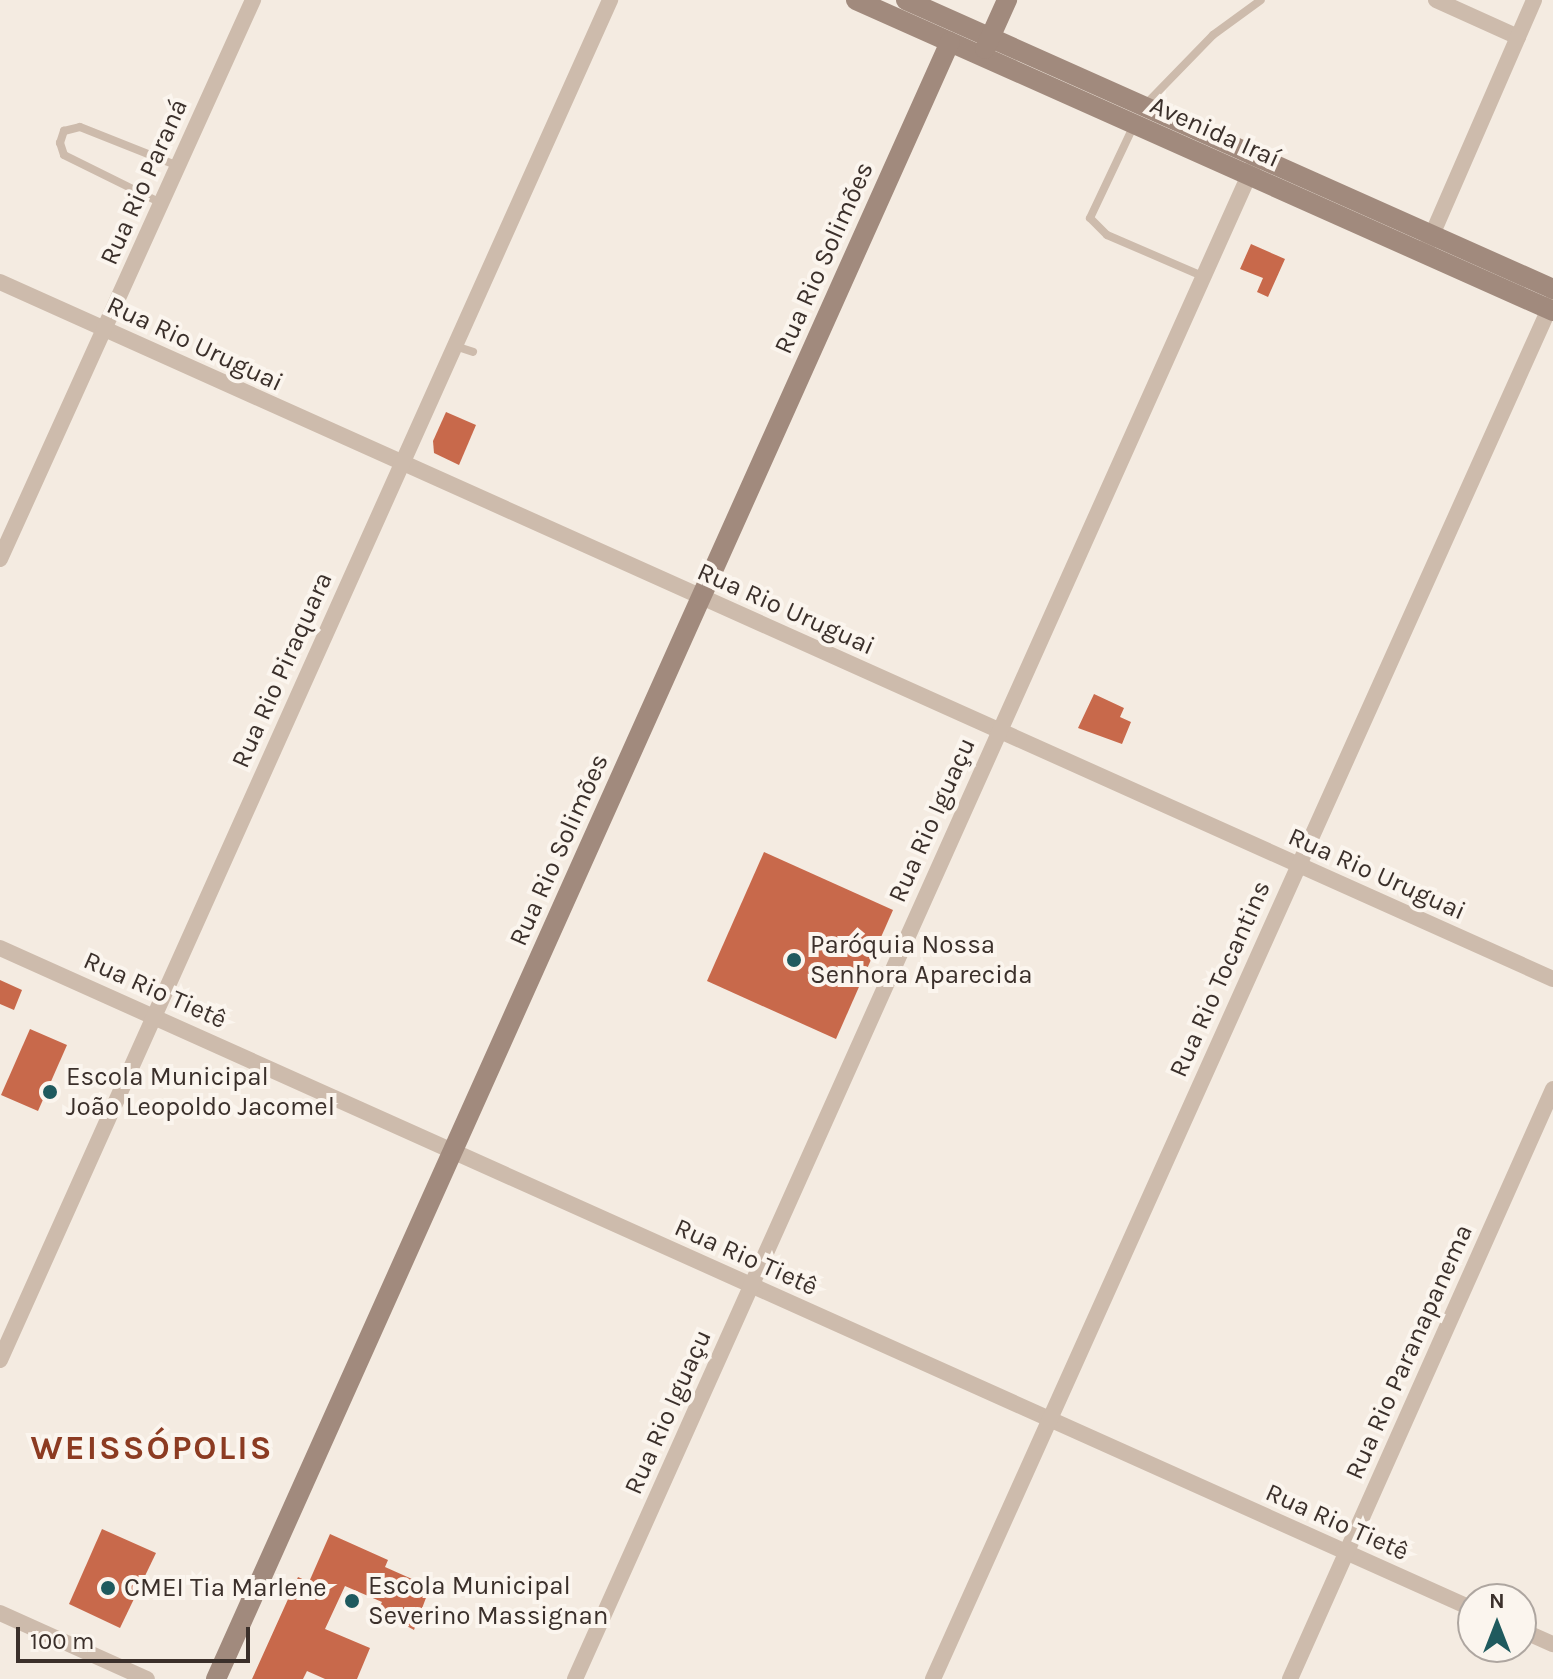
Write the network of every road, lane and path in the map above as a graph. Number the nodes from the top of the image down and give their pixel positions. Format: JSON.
{"nodes":[{"id":1,"x":253,"y":0,"type":"edge"},
{"id":2,"x":610,"y":0,"type":"edge"},
{"id":3,"x":856,"y":0,"type":"edge"},
{"id":4,"x":906,"y":0,"type":"edge"},
{"id":5,"x":1007,"y":0,"type":"edge"},
{"id":6,"x":1261,"y":0,"type":"edge"},
{"id":7,"x":1436,"y":0,"type":"edge"},
{"id":8,"x":1534,"y":0,"type":"edge"},
{"id":9,"x":1518,"y":37,"type":"junction"},
{"id":10,"x":950,"y":42,"type":"junction"},
{"id":11,"x":986,"y":47,"type":"junction"},
{"id":12,"x":1139,"y":115,"type":"junction"},
{"id":13,"x":178,"y":166,"type":"junction"},
{"id":14,"x":1253,"y":166,"type":"junction"},
{"id":15,"x":162,"y":204,"type":"junction"},
{"id":16,"x":1428,"y":244,"type":"junction"},
{"id":17,"x":1202,"y":276,"type":"junction"},
{"id":18,"x":0,"y":282,"type":"edge"},
{"id":19,"x":1552,"y":302,"type":"edge"},
{"id":20,"x":103,"y":328,"type":"junction"},
{"id":21,"x":454,"y":345,"type":"junction"},
{"id":22,"x":473,"y":352,"type":"dead end"},
{"id":23,"x":401,"y":465,"type":"junction"},
{"id":24,"x":0,"y":559,"type":"edge"},
{"id":25,"x":700,"y":597,"type":"junction"},
{"id":26,"x":998,"y":730,"type":"junction"},
{"id":27,"x":1297,"y":865,"type":"junction"},
{"id":28,"x":0,"y":948,"type":"edge"},
{"id":29,"x":1553,"y":979,"type":"edge"},
{"id":30,"x":153,"y":1015,"type":"junction"},
{"id":31,"x":1553,"y":1089,"type":"edge"},
{"id":32,"x":452,"y":1151,"type":"junction"},
{"id":33,"x":751,"y":1286,"type":"junction"},
{"id":34,"x":0,"y":1360,"type":"edge"},
{"id":35,"x":1049,"y":1419,"type":"junction"},
{"id":36,"x":1346,"y":1553,"type":"junction"},
{"id":37,"x":1457,"y":1602,"type":"edge"},
{"id":38,"x":0,"y":1613,"type":"edge"},
{"id":39,"x":147,"y":1679,"type":"edge"},
{"id":40,"x":216,"y":1679,"type":"edge"},
{"id":41,"x":575,"y":1679,"type":"edge"},
{"id":42,"x":933,"y":1679,"type":"edge"},
{"id":43,"x":1290,"y":1679,"type":"edge"}],
"edges":[{"from":1,"to":13,"type":"street","name":"Rua Rio Paraná"},
{"from":2,"to":21,"type":"street","name":"Rua Rio Piraquara"},
{"from":3,"to":10,"type":"street","name":"Avenida Iraí"},
{"from":4,"to":11,"type":"street","name":"Avenida Iraí"},
{"from":5,"to":11,"type":"street"},
{"from":6,"to":12,"type":"lane"},
{"from":7,"to":9,"type":"street"},
{"from":8,"to":9,"type":"street"},
{"from":9,"to":16,"type":"street"},
{"from":10,"to":11,"type":"street","name":"Avenida Iraí"},
{"from":10,"to":25,"type":"street","name":"Rua Rio Solimões"},
{"from":11,"to":12,"type":"street","name":"Avenida Iraí"},
{"from":12,"to":14,"type":"street","name":"Avenida Iraí"},
{"from":12,"to":17,"type":"lane"},
{"from":13,"to":15,"type":"street","name":"Rua Rio Paraná"},
{"from":13,"to":15,"type":"lane"},
{"from":14,"to":16,"type":"street","name":"Avenida Iraí"},
{"from":14,"to":17,"type":"street","name":"Rua Rio Iguaçu"},
{"from":15,"to":20,"type":"street","name":"Rua Rio Paraná"},
{"from":16,"to":19,"type":"street","name":"Avenida Iraí"},
{"from":17,"to":26,"type":"street","name":"Rua Rio Iguaçu"},
{"from":18,"to":20,"type":"street","name":"Rua Rio Uruguai"},
{"from":19,"to":27,"type":"street","name":"Rua Rio Tocantins"},
{"from":20,"to":23,"type":"street","name":"Rua Rio Uruguai"},
{"from":20,"to":24,"type":"street","name":"Rua Rio Paraná"},
{"from":21,"to":22,"type":"lane"},
{"from":21,"to":23,"type":"street","name":"Rua Rio Piraquara"},
{"from":23,"to":25,"type":"street","name":"Rua Rio Uruguai"},
{"from":23,"to":30,"type":"street","name":"Rua Rio Piraquara"},
{"from":25,"to":26,"type":"street","name":"Rua Rio Uruguai"},
{"from":25,"to":32,"type":"street","name":"Rua Rio Solimões"},
{"from":26,"to":27,"type":"street","name":"Rua Rio Uruguai"},
{"from":26,"to":33,"type":"street","name":"Rua Rio Iguaçu"},
{"from":27,"to":29,"type":"street","name":"Rua Rio Uruguai"},
{"from":27,"to":35,"type":"street","name":"Rua Rio Tocantins"},
{"from":28,"to":30,"type":"street","name":"Rua Rio Tietê"},
{"from":30,"to":32,"type":"street","name":"Rua Rio Tietê"},
{"from":30,"to":34,"type":"street","name":"Rua Rio Piraquara"},
{"from":31,"to":36,"type":"street","name":"Rua Rio Paranapanema"},
{"from":32,"to":33,"type":"street","name":"Rua Rio Tietê"},
{"from":32,"to":40,"type":"street","name":"Rua Rio Solimões"},
{"from":33,"to":35,"type":"street","name":"Rua Rio Tietê"},
{"from":33,"to":41,"type":"street","name":"Rua Rio Iguaçu"},
{"from":35,"to":36,"type":"street","name":"Rua Rio Tietê"},
{"from":35,"to":42,"type":"street","name":"Rua Rio Tocantins"},
{"from":36,"to":37,"type":"street","name":"Rua Rio Tietê"},
{"from":36,"to":43,"type":"street","name":"Rua Rio Paranapanema"},
{"from":38,"to":39,"type":"street"}]}
